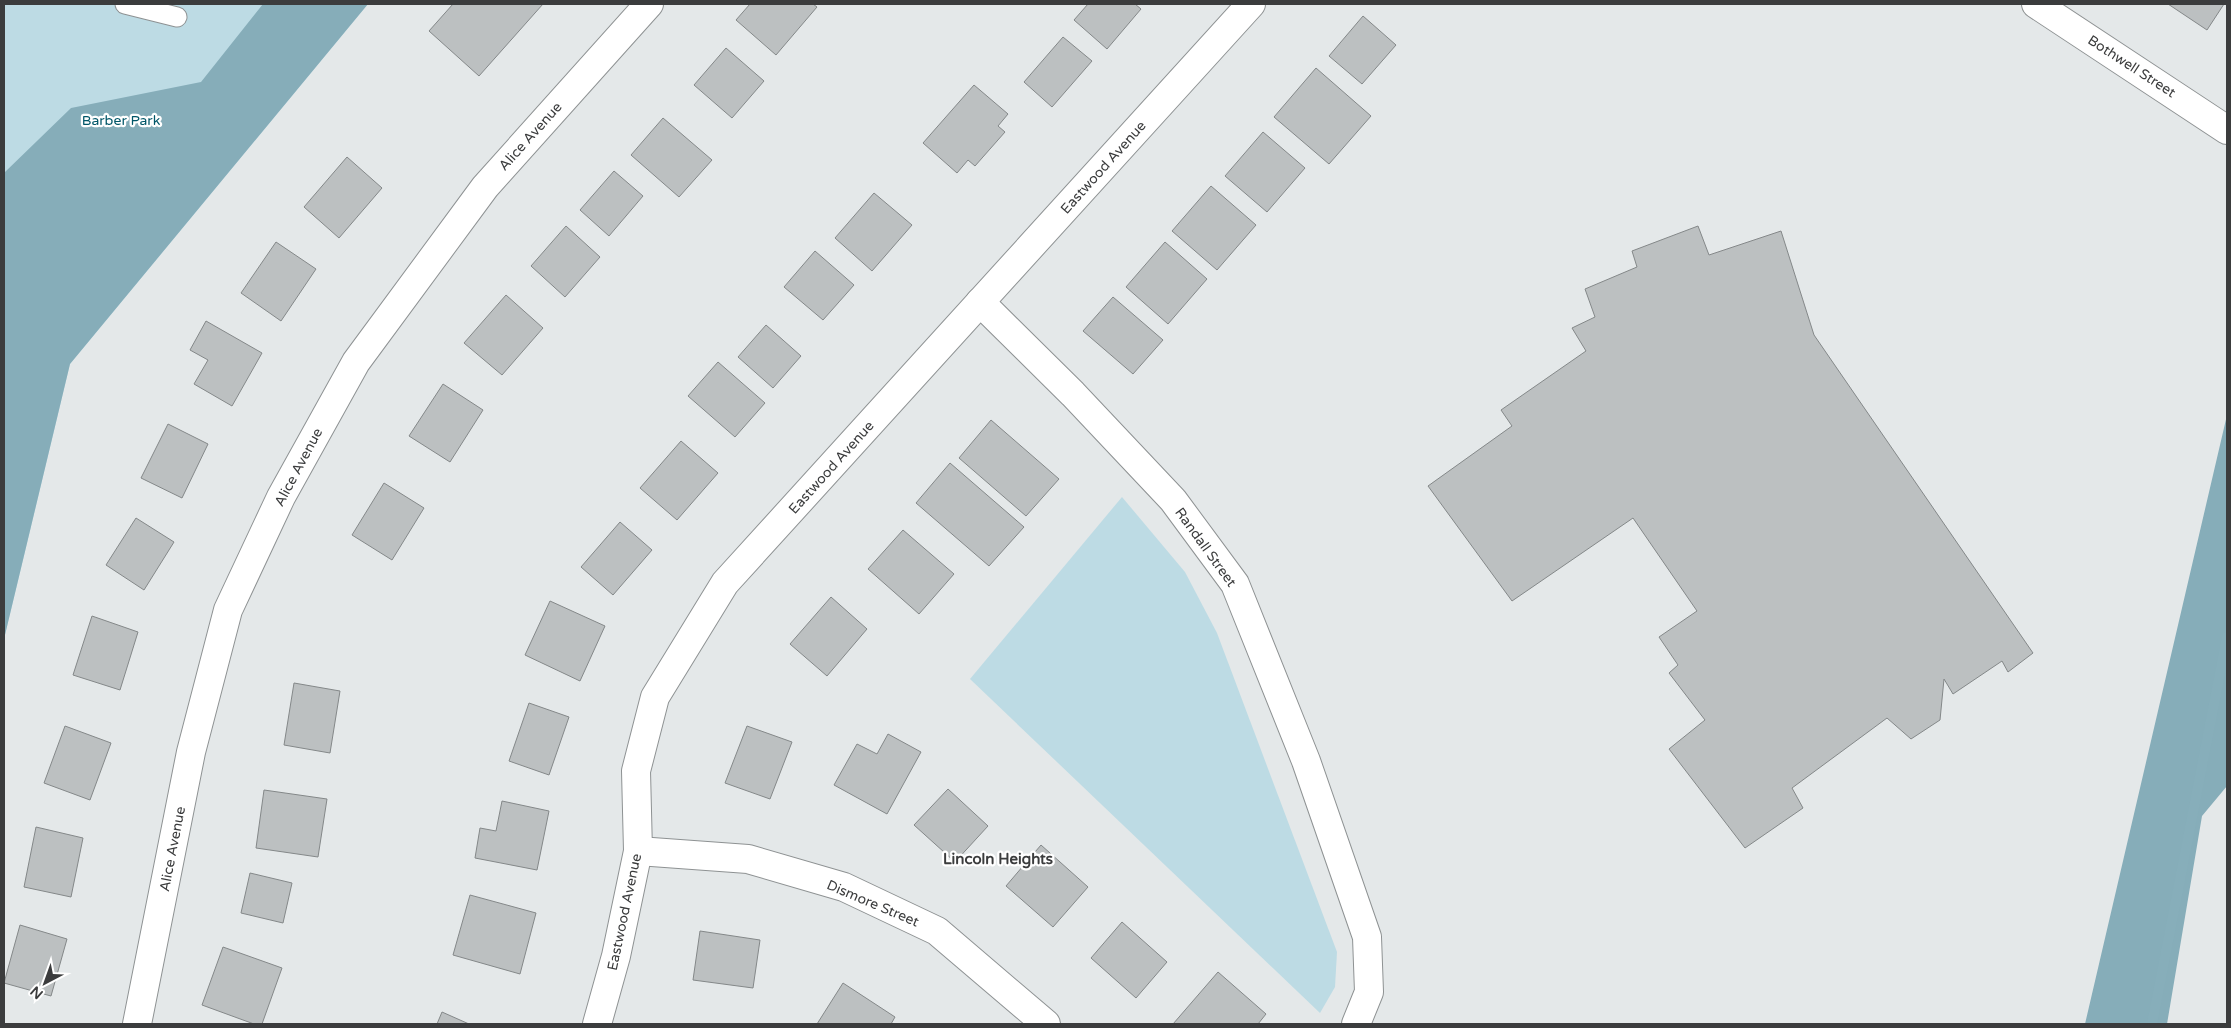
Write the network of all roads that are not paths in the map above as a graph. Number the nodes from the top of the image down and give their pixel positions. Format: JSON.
{"nodes":[{"id":1,"x":125,"y":4,"type":"edge"},
{"id":2,"x":649,"y":4,"type":"edge"},
{"id":3,"x":1251,"y":4,"type":"edge"},
{"id":4,"x":2036,"y":4,"type":"edge"},
{"id":5,"x":177,"y":18,"type":"dead end"},
{"id":6,"x":2227,"y":130,"type":"edge"},
{"id":7,"x":980,"y":302,"type":"junction"},
{"id":8,"x":638,"y":851,"type":"junction"},
{"id":9,"x":137,"y":1024,"type":"edge"},
{"id":10,"x":597,"y":1024,"type":"edge"},
{"id":11,"x":1046,"y":1024,"type":"edge"},
{"id":12,"x":1356,"y":1024,"type":"edge"}],
"edges":[{"from":1,"to":5,"type":"lane"},
{"from":2,"to":9,"type":"street","name":"Alice Avenue"},
{"from":3,"to":7,"type":"street","name":"Eastwood Avenue"},
{"from":4,"to":6,"type":"street","name":"Bothwell Street"},
{"from":7,"to":8,"type":"street","name":"Eastwood Avenue"},
{"from":7,"to":12,"type":"street","name":"Randall Street"},
{"from":8,"to":10,"type":"street","name":"Eastwood Avenue"},
{"from":8,"to":11,"type":"street","name":"Dismore Street"}]}
